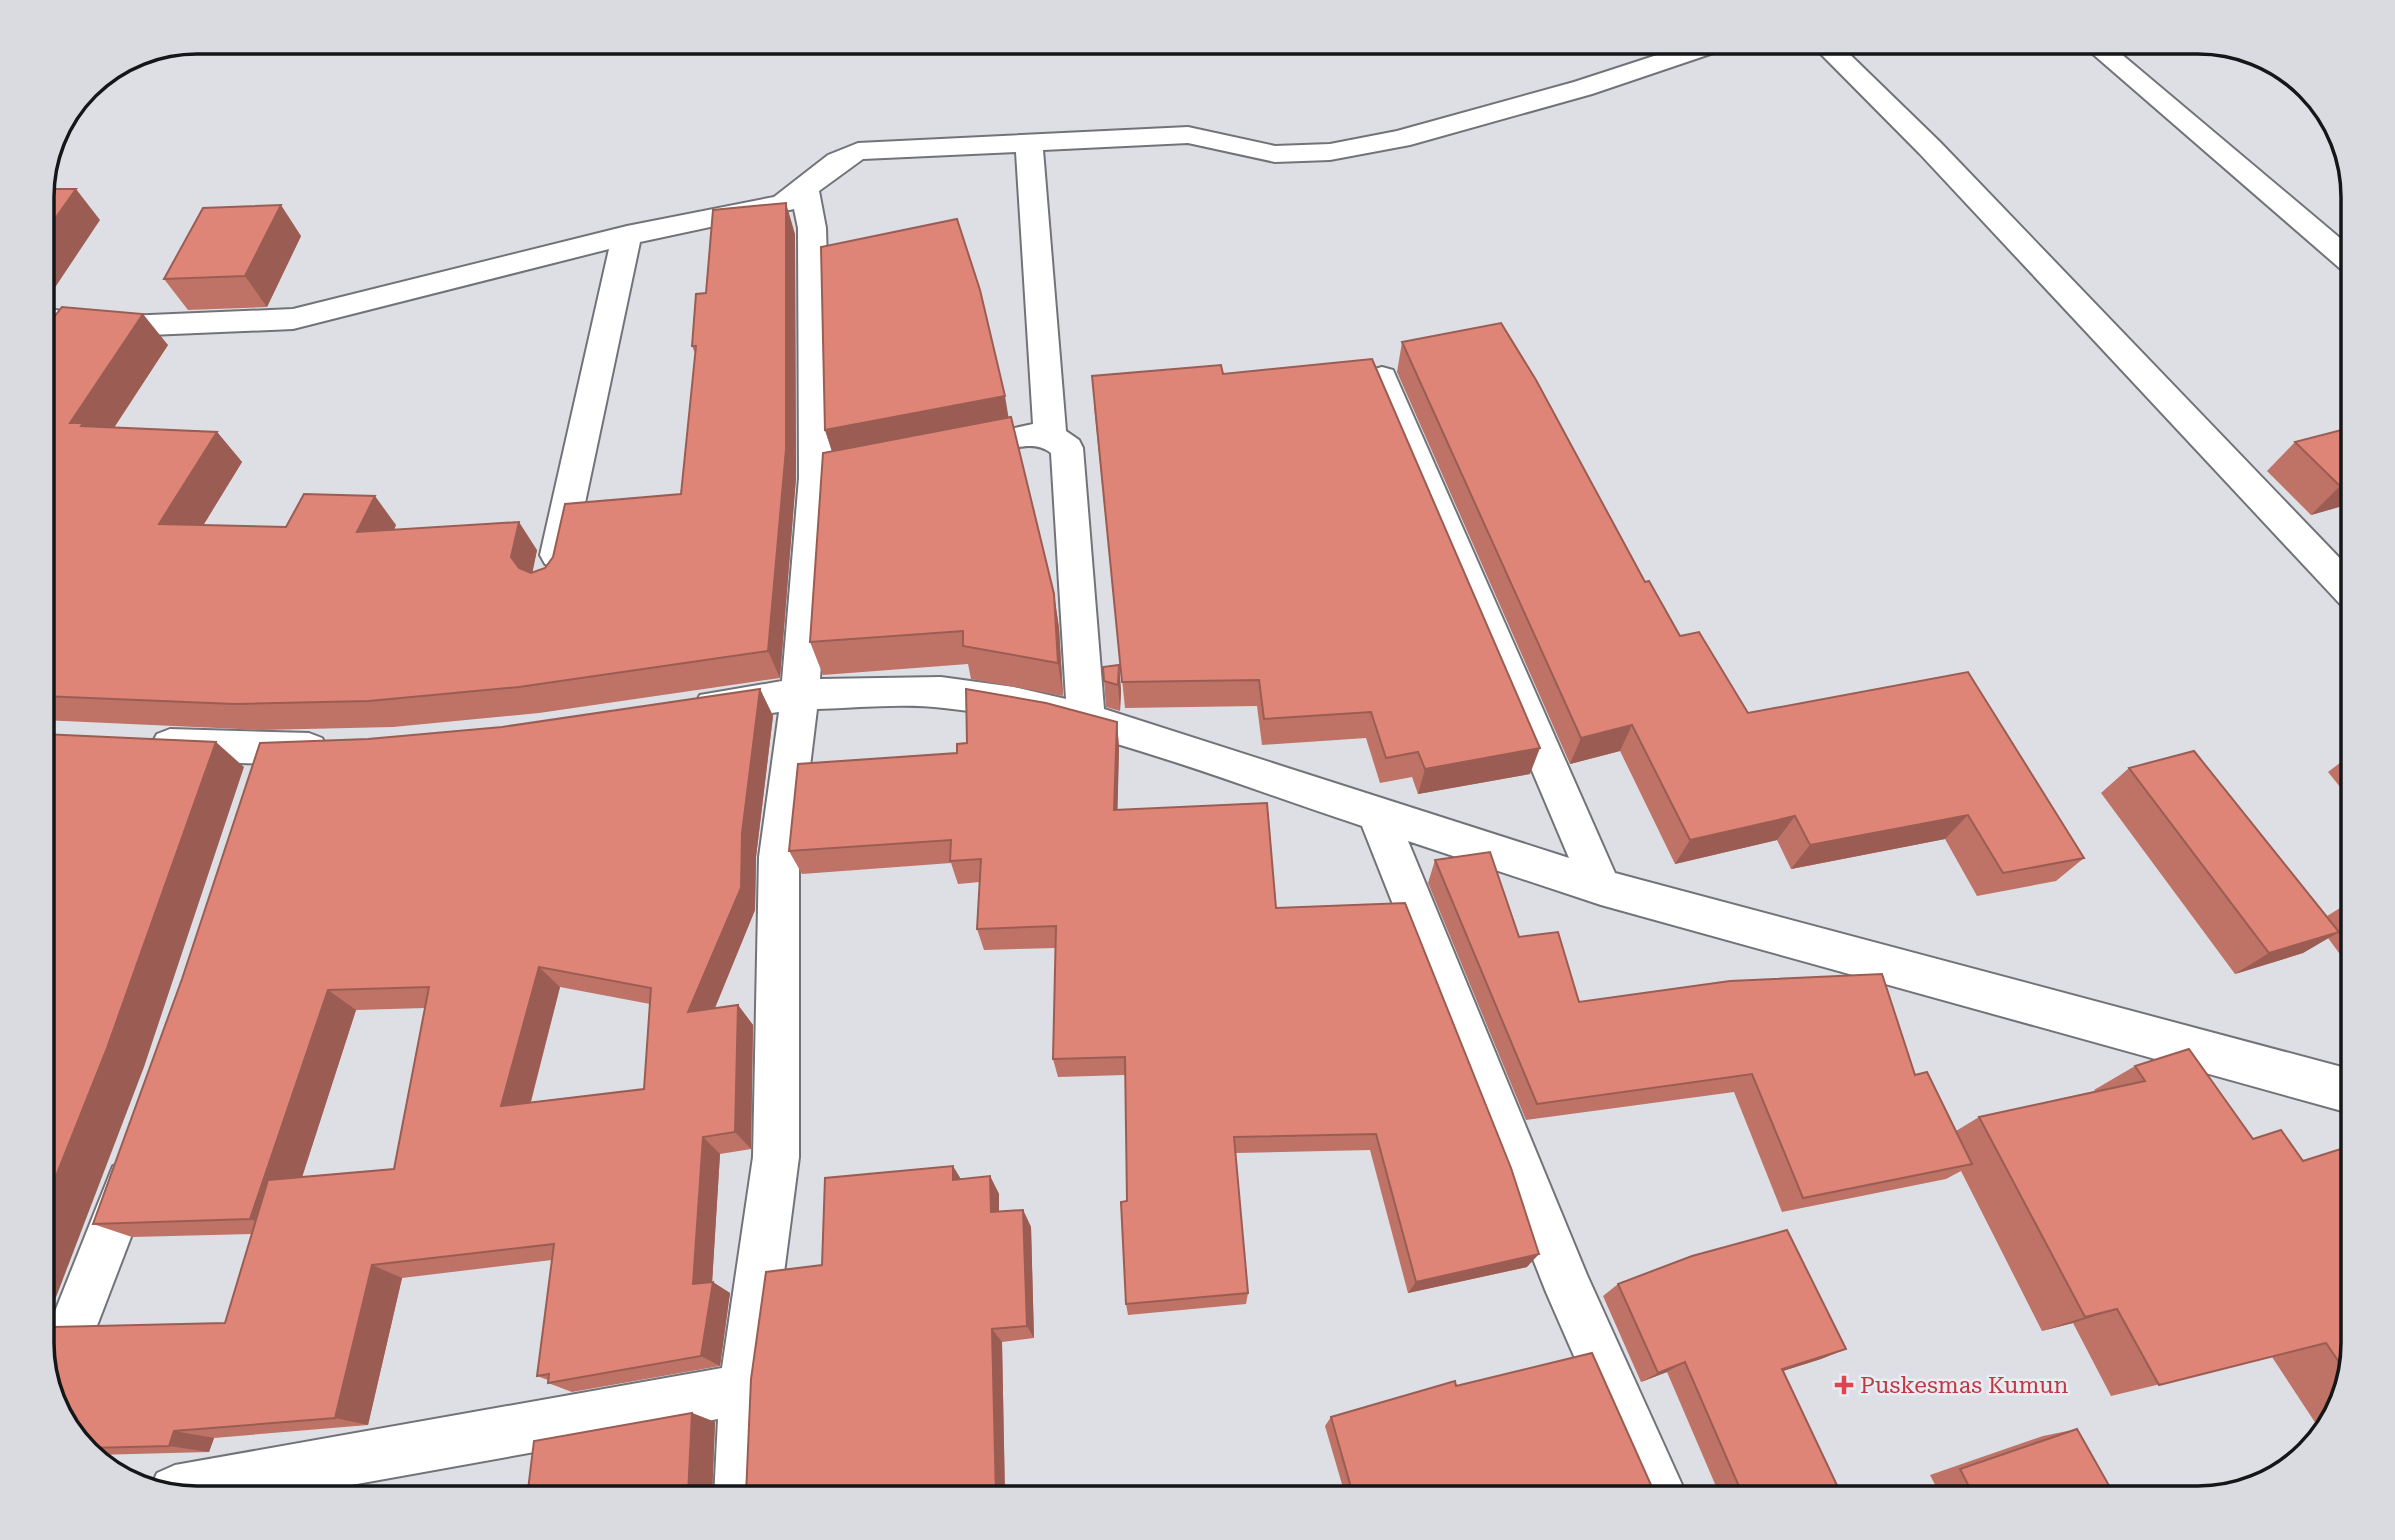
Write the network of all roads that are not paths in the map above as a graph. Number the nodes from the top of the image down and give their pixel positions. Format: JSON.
{"nodes":[{"id":1,"x":1686,"y":54,"type":"edge"},
{"id":2,"x":1834,"y":54,"type":"edge"},
{"id":3,"x":2106,"y":54,"type":"edge"},
{"id":4,"x":1029,"y":143,"type":"junction"},
{"id":5,"x":805,"y":191,"type":"junction"},
{"id":6,"x":627,"y":235,"type":"junction"},
{"id":7,"x":2341,"y":254,"type":"edge"},
{"id":8,"x":55,"y":321,"type":"edge"},
{"id":9,"x":80,"y":324,"type":"junction"},
{"id":10,"x":57,"y":352,"type":"edge"},
{"id":11,"x":1382,"y":378,"type":"edge"},
{"id":12,"x":1050,"y":436,"type":"junction"},
{"id":13,"x":933,"y":455,"type":"edge"},
{"id":14,"x":2341,"y":582,"type":"edge"},
{"id":15,"x":550,"y":584,"type":"edge"},
{"id":16,"x":800,"y":694,"type":"junction"},
{"id":17,"x":680,"y":711,"type":"edge"},
{"id":18,"x":1086,"y":719,"type":"junction"},
{"id":19,"x":137,"y":744,"type":"edge"},
{"id":20,"x":347,"y":748,"type":"edge"},
{"id":21,"x":1378,"y":817,"type":"junction"},
{"id":22,"x":1601,"y":887,"type":"junction"},
{"id":23,"x":2341,"y":1089,"type":"edge"},
{"id":24,"x":140,"y":1149,"type":"edge"},
{"id":25,"x":57,"y":1368,"type":"edge"},
{"id":26,"x":744,"y":1389,"type":"junction"},
{"id":27,"x":203,"y":1486,"type":"edge"},
{"id":28,"x":740,"y":1486,"type":"edge"},
{"id":29,"x":1657,"y":1486,"type":"edge"}],
"edges":[{"from":1,"to":4,"type":"street"},
{"from":2,"to":14,"type":"street"},
{"from":3,"to":7,"type":"street"},
{"from":4,"to":5,"type":"street"},
{"from":4,"to":12,"type":"street"},
{"from":5,"to":6,"type":"street"},
{"from":5,"to":16,"type":"street"},
{"from":6,"to":9,"type":"street"},
{"from":6,"to":15,"type":"street"},
{"from":8,"to":9,"type":"street"},
{"from":9,"to":10,"type":"street"},
{"from":11,"to":22,"type":"street"},
{"from":12,"to":13,"type":"street"},
{"from":12,"to":18,"type":"street"},
{"from":16,"to":17,"type":"street"},
{"from":16,"to":18,"type":"street"},
{"from":16,"to":26,"type":"street"},
{"from":18,"to":21,"type":"street"},
{"from":19,"to":20,"type":"street"},
{"from":21,"to":22,"type":"street"},
{"from":21,"to":29,"type":"street"},
{"from":22,"to":23,"type":"street"},
{"from":24,"to":25,"type":"street"},
{"from":26,"to":27,"type":"street"},
{"from":26,"to":28,"type":"street"}]}
